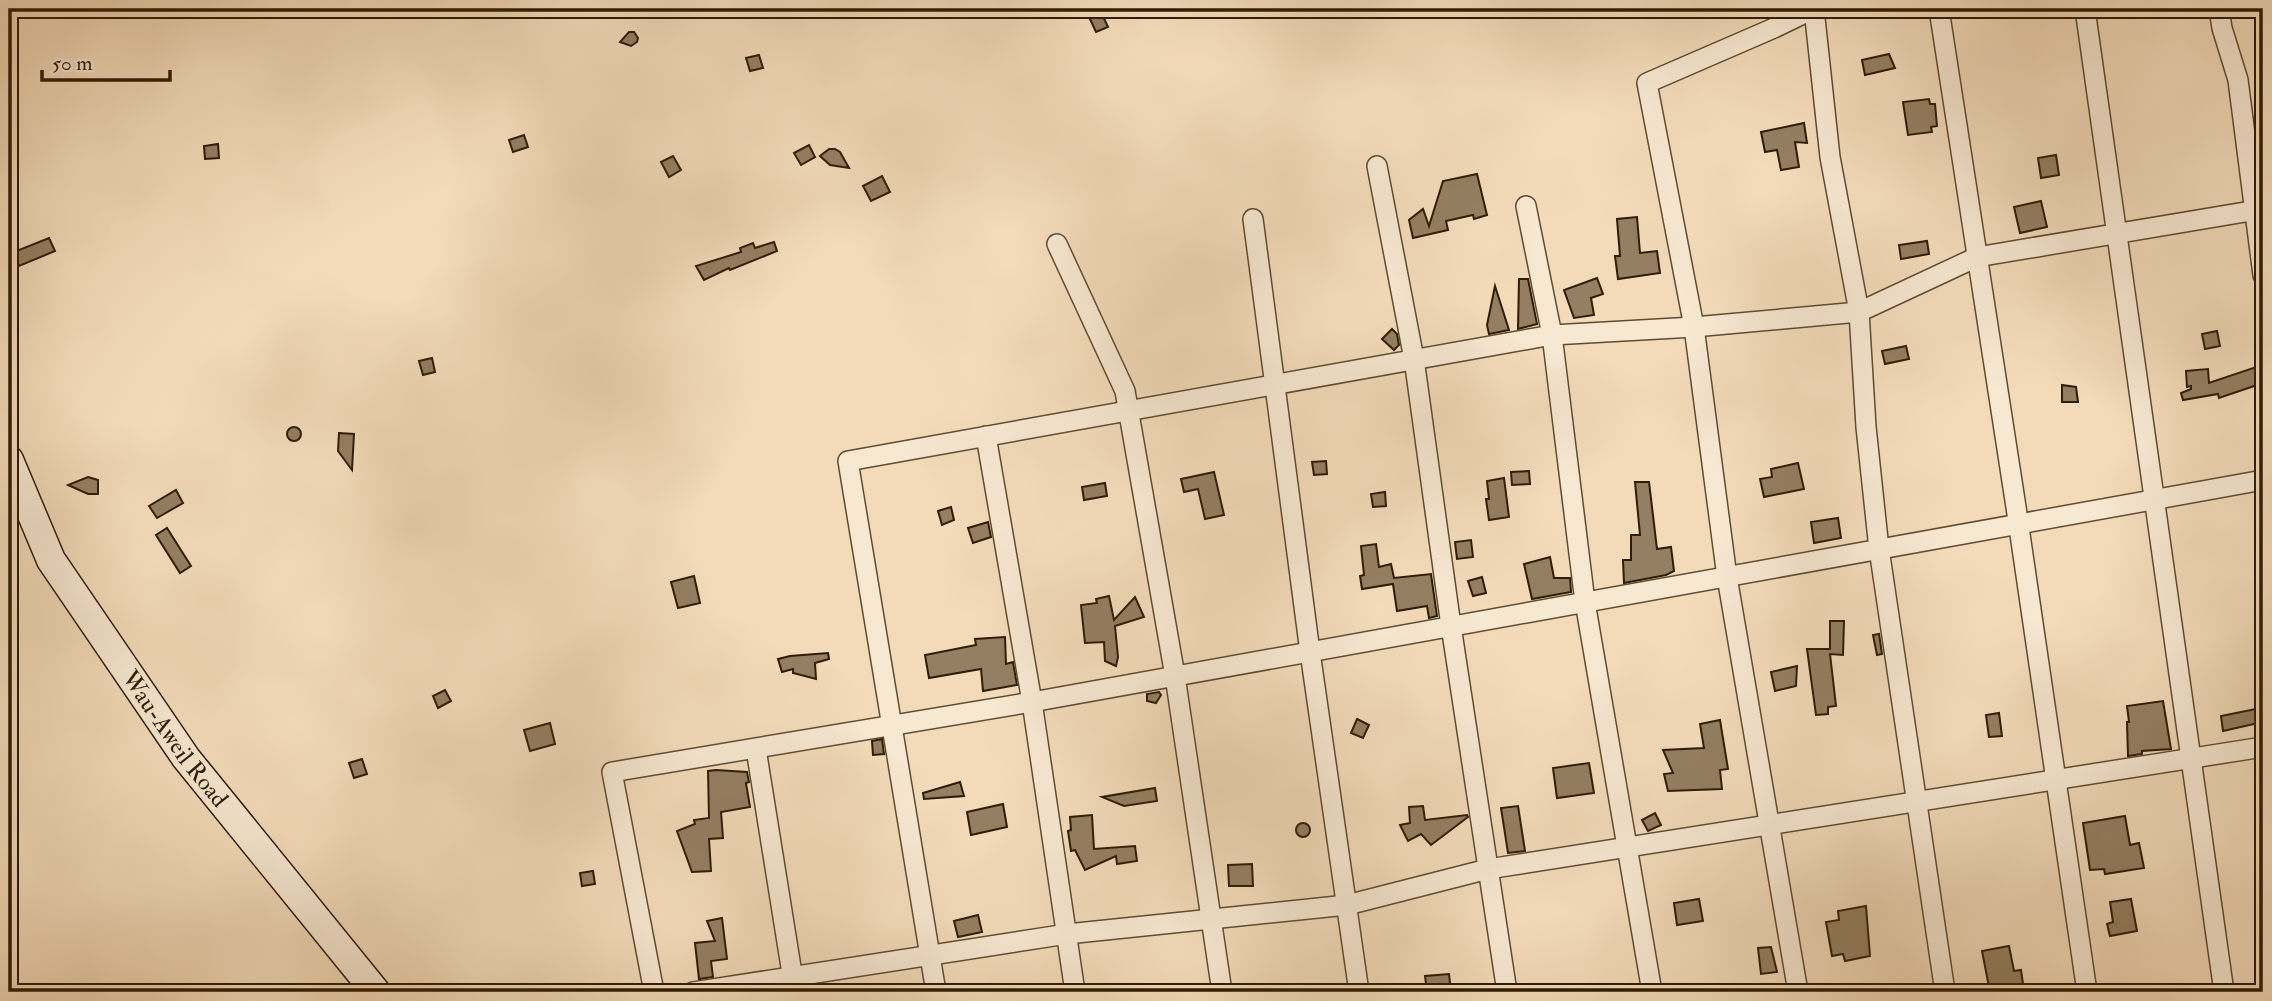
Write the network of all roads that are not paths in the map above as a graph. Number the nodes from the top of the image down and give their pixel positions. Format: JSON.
{"nodes":[{"id":1,"x":1814,"y":9,"type":"edge"},
{"id":2,"x":1939,"y":9,"type":"edge"},
{"id":3,"x":2085,"y":9,"type":"edge"},
{"id":4,"x":2219,"y":9,"type":"edge"},
{"id":5,"x":1377,"y":166,"type":"dead end"},
{"id":6,"x":1526,"y":206,"type":"dead end"},
{"id":7,"x":2259,"y":210,"type":"edge"},
{"id":8,"x":1253,"y":219,"type":"dead end"},
{"id":9,"x":2117,"y":233,"type":"junction"},
{"id":10,"x":1057,"y":244,"type":"dead end"},
{"id":11,"x":1977,"y":257,"type":"junction"},
{"id":12,"x":2263,"y":275,"type":"edge"},
{"id":13,"x":1859,"y":312,"type":"junction"},
{"id":14,"x":1694,"y":327,"type":"junction"},
{"id":15,"x":1552,"y":335,"type":"junction"},
{"id":16,"x":1414,"y":359,"type":"junction"},
{"id":17,"x":1276,"y":385,"type":"junction"},
{"id":18,"x":1130,"y":411,"type":"junction"},
{"id":19,"x":986,"y":436,"type":"junction"},
{"id":20,"x":9,"y":460,"type":"edge"},
{"id":21,"x":2263,"y":480,"type":"edge"},
{"id":22,"x":2155,"y":501,"type":"junction"},
{"id":23,"x":2019,"y":526,"type":"junction"},
{"id":24,"x":1879,"y":549,"type":"junction"},
{"id":25,"x":1727,"y":577,"type":"junction"},
{"id":26,"x":1585,"y":602,"type":"junction"},
{"id":27,"x":1451,"y":626,"type":"junction"},
{"id":28,"x":1310,"y":652,"type":"junction"},
{"id":29,"x":1175,"y":676,"type":"junction"},
{"id":30,"x":1032,"y":702,"type":"junction"},
{"id":31,"x":892,"y":726,"type":"junction"},
{"id":32,"x":2263,"y":747,"type":"edge"},
{"id":33,"x":757,"y":749,"type":"junction"},
{"id":34,"x":2192,"y":758,"type":"junction"},
{"id":35,"x":2056,"y":779,"type":"junction"},
{"id":36,"x":1918,"y":801,"type":"junction"},
{"id":37,"x":1770,"y":824,"type":"junction"},
{"id":38,"x":1628,"y":847,"type":"junction"},
{"id":39,"x":1488,"y":869,"type":"junction"},
{"id":40,"x":1347,"y":905,"type":"junction"},
{"id":41,"x":1213,"y":918,"type":"junction"},
{"id":42,"x":1067,"y":934,"type":"junction"},
{"id":43,"x":930,"y":954,"type":"junction"},
{"id":44,"x":794,"y":984,"type":"edge"},
{"id":45,"x":376,"y":992,"type":"edge"},
{"id":46,"x":654,"y":992,"type":"edge"},
{"id":47,"x":693,"y":992,"type":"edge"},
{"id":48,"x":936,"y":992,"type":"edge"},
{"id":49,"x":1076,"y":992,"type":"edge"},
{"id":50,"x":1222,"y":992,"type":"edge"},
{"id":51,"x":1359,"y":992,"type":"edge"},
{"id":52,"x":1507,"y":992,"type":"edge"},
{"id":53,"x":1652,"y":992,"type":"edge"},
{"id":54,"x":1798,"y":992,"type":"edge"},
{"id":55,"x":1945,"y":992,"type":"edge"},
{"id":56,"x":2087,"y":992,"type":"edge"},
{"id":57,"x":2224,"y":992,"type":"edge"}],
"edges":[{"from":1,"to":13,"type":"street"},
{"from":1,"to":14,"type":"street"},
{"from":2,"to":11,"type":"street"},
{"from":3,"to":9,"type":"street"},
{"from":4,"to":7,"type":"street"},
{"from":5,"to":16,"type":"street"},
{"from":6,"to":15,"type":"street"},
{"from":7,"to":9,"type":"street"},
{"from":7,"to":12,"type":"street"},
{"from":8,"to":17,"type":"street"},
{"from":9,"to":11,"type":"street"},
{"from":9,"to":22,"type":"street"},
{"from":10,"to":18,"type":"street"},
{"from":11,"to":13,"type":"street"},
{"from":11,"to":23,"type":"street"},
{"from":13,"to":14,"type":"street"},
{"from":13,"to":24,"type":"street"},
{"from":14,"to":15,"type":"street"},
{"from":14,"to":25,"type":"street"},
{"from":15,"to":16,"type":"street"},
{"from":15,"to":26,"type":"street"},
{"from":16,"to":17,"type":"street"},
{"from":16,"to":27,"type":"street"},
{"from":17,"to":18,"type":"street"},
{"from":17,"to":28,"type":"street"},
{"from":18,"to":19,"type":"street"},
{"from":18,"to":29,"type":"street"},
{"from":19,"to":30,"type":"street"},
{"from":19,"to":31,"type":"street"},
{"from":20,"to":45,"type":"street","name":"Wau-Aweil Road"},
{"from":21,"to":22,"type":"street"},
{"from":22,"to":23,"type":"street"},
{"from":22,"to":34,"type":"street"},
{"from":23,"to":24,"type":"street"},
{"from":23,"to":35,"type":"street"},
{"from":24,"to":25,"type":"street"},
{"from":24,"to":36,"type":"street"},
{"from":25,"to":26,"type":"street"},
{"from":25,"to":37,"type":"street"},
{"from":26,"to":27,"type":"street"},
{"from":26,"to":38,"type":"street"},
{"from":27,"to":28,"type":"street"},
{"from":27,"to":39,"type":"street"},
{"from":28,"to":29,"type":"street"},
{"from":28,"to":40,"type":"street"},
{"from":29,"to":30,"type":"street"},
{"from":29,"to":41,"type":"street"},
{"from":30,"to":31,"type":"street"},
{"from":30,"to":42,"type":"street"},
{"from":31,"to":33,"type":"street"},
{"from":31,"to":43,"type":"street"},
{"from":32,"to":34,"type":"street"},
{"from":33,"to":44,"type":"street"},
{"from":33,"to":46,"type":"street"},
{"from":34,"to":35,"type":"street"},
{"from":34,"to":57,"type":"street"},
{"from":35,"to":36,"type":"street"},
{"from":35,"to":56,"type":"street"},
{"from":36,"to":37,"type":"street"},
{"from":36,"to":55,"type":"street"},
{"from":37,"to":38,"type":"street"},
{"from":37,"to":54,"type":"street"},
{"from":38,"to":39,"type":"street"},
{"from":38,"to":53,"type":"street"},
{"from":39,"to":40,"type":"street"},
{"from":39,"to":52,"type":"street"},
{"from":40,"to":41,"type":"street"},
{"from":40,"to":51,"type":"street"},
{"from":41,"to":42,"type":"street"},
{"from":41,"to":50,"type":"street"},
{"from":42,"to":43,"type":"street"},
{"from":42,"to":49,"type":"street"},
{"from":43,"to":44,"type":"street"},
{"from":43,"to":48,"type":"street"},
{"from":44,"to":47,"type":"street"}]}
